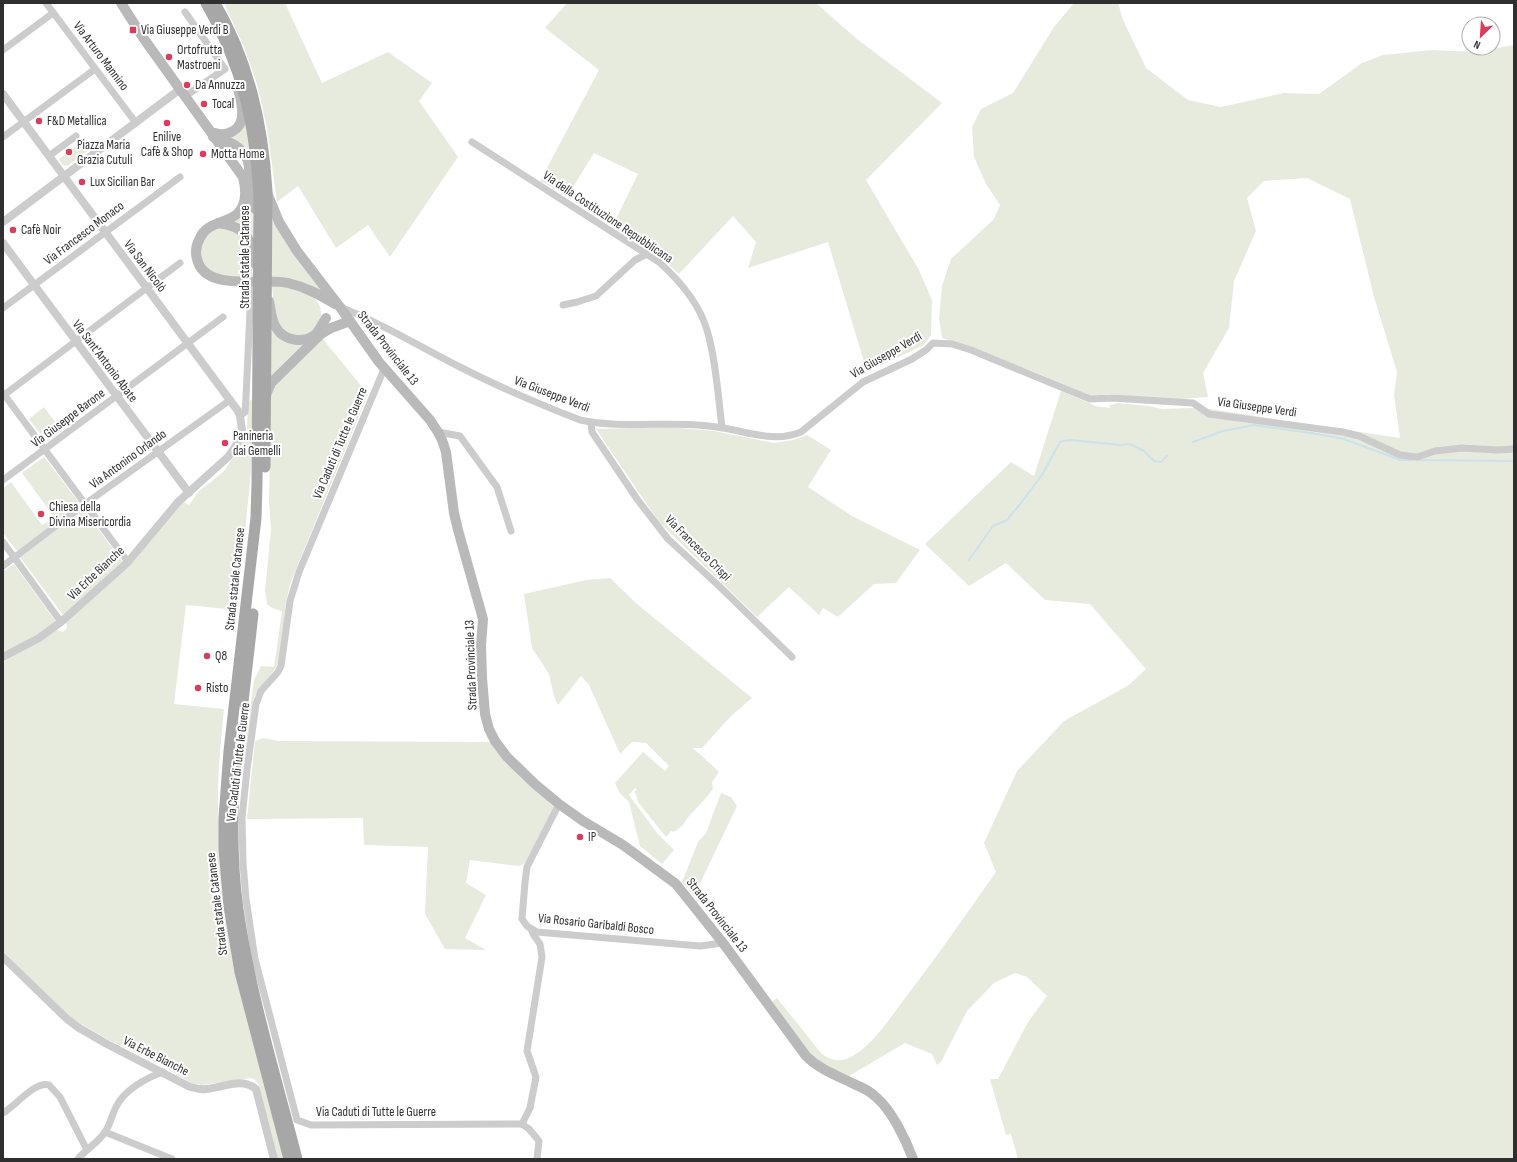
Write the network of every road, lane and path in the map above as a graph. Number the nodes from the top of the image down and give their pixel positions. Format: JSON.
{"nodes":[{"id":1,"x":46,"y":3,"type":"edge"},
{"id":2,"x":121,"y":3,"type":"edge"},
{"id":3,"x":206,"y":3,"type":"edge"},
{"id":4,"x":215,"y":3,"type":"edge"},
{"id":5,"x":185,"y":12,"type":"dead end"},
{"id":6,"x":53,"y":13,"type":"junction"},
{"id":7,"x":3,"y":50,"type":"edge"},
{"id":8,"x":231,"y":53,"type":"junction"},
{"id":9,"x":95,"y":69,"type":"junction"},
{"id":10,"x":3,"y":94,"type":"edge"},
{"id":11,"x":182,"y":94,"type":"junction"},
{"id":12,"x":23,"y":122,"type":"junction"},
{"id":13,"x":136,"y":123,"type":"junction"},
{"id":14,"x":214,"y":134,"type":"junction"},
{"id":15,"x":76,"y":136,"type":"dead end"},
{"id":16,"x":3,"y":137,"type":"edge"},
{"id":17,"x":472,"y":142,"type":"dead end"},
{"id":18,"x":49,"y":156,"type":"junction"},
{"id":19,"x":64,"y":176,"type":"junction"},
{"id":20,"x":180,"y":177,"type":"dead end"},
{"id":21,"x":267,"y":191,"type":"junction"},
{"id":22,"x":3,"y":222,"type":"edge"},
{"id":23,"x":218,"y":223,"type":"junction"},
{"id":24,"x":258,"y":229,"type":"junction"},
{"id":25,"x":105,"y":232,"type":"junction"},
{"id":26,"x":3,"y":243,"type":"edge"},
{"id":27,"x":647,"y":254,"type":"junction"},
{"id":28,"x":180,"y":263,"type":"dead end"},
{"id":29,"x":260,"y":283,"type":"junction"},
{"id":30,"x":34,"y":285,"type":"junction"},
{"id":31,"x":147,"y":288,"type":"junction"},
{"id":32,"x":321,"y":296,"type":"junction"},
{"id":33,"x":563,"y":305,"type":"dead end"},
{"id":34,"x":340,"y":307,"type":"junction"},
{"id":35,"x":3,"y":308,"type":"edge"},
{"id":36,"x":361,"y":315,"type":"junction"},
{"id":37,"x":223,"y":317,"type":"dead end"},
{"id":38,"x":326,"y":318,"type":"junction"},
{"id":39,"x":350,"y":321,"type":"junction"},
{"id":40,"x":321,"y":334,"type":"junction"},
{"id":41,"x":76,"y":341,"type":"junction"},
{"id":42,"x":188,"y":343,"type":"junction"},
{"id":43,"x":384,"y":369,"type":"junction"},
{"id":44,"x":4,"y":394,"type":"edge"},
{"id":45,"x":266,"y":395,"type":"junction"},
{"id":46,"x":117,"y":396,"type":"junction"},
{"id":47,"x":230,"y":400,"type":"junction"},
{"id":48,"x":240,"y":416,"type":"junction"},
{"id":49,"x":591,"y":423,"type":"junction"},
{"id":50,"x":722,"y":427,"type":"junction"},
{"id":51,"x":438,"y":432,"type":"junction"},
{"id":52,"x":1514,"y":449,"type":"edge"},
{"id":53,"x":45,"y":450,"type":"junction"},
{"id":54,"x":159,"y":452,"type":"junction"},
{"id":55,"x":3,"y":480,"type":"edge"},
{"id":56,"x":188,"y":493,"type":"junction"},
{"id":57,"x":85,"y":504,"type":"junction"},
{"id":58,"x":511,"y":531,"type":"dead end"},
{"id":59,"x":3,"y":542,"type":"edge"},
{"id":60,"x":14,"y":558,"type":"junction"},
{"id":61,"x":128,"y":562,"type":"junction"},
{"id":62,"x":3,"y":566,"type":"edge"},
{"id":63,"x":61,"y":622,"type":"junction"},
{"id":64,"x":3,"y":657,"type":"edge"},
{"id":65,"x":792,"y":657,"type":"dead end"},
{"id":66,"x":559,"y":804,"type":"junction"},
{"id":67,"x":532,"y":929,"type":"junction"},
{"id":68,"x":723,"y":943,"type":"junction"},
{"id":69,"x":3,"y":957,"type":"edge"},
{"id":70,"x":163,"y":1072,"type":"junction"},
{"id":71,"x":3,"y":1113,"type":"edge"},
{"id":72,"x":522,"y":1124,"type":"junction"},
{"id":73,"x":105,"y":1132,"type":"junction"},
{"id":74,"x":87,"y":1150,"type":"junction"},
{"id":75,"x":78,"y":1159,"type":"edge"},
{"id":76,"x":172,"y":1159,"type":"edge"},
{"id":77,"x":274,"y":1159,"type":"edge"},
{"id":78,"x":289,"y":1159,"type":"edge"},
{"id":79,"x":297,"y":1159,"type":"edge"},
{"id":80,"x":537,"y":1159,"type":"edge"},
{"id":81,"x":913,"y":1159,"type":"edge"}],
"edges":[{"from":1,"to":6,"type":"street","name":"Via Arturo Mannino"},
{"from":2,"to":11,"type":"main road"},
{"from":3,"to":8,"type":"main road","name":"Strada statale Catanese"},
{"from":4,"to":21,"type":"main road","name":"Strada statale Catanese"},
{"from":5,"to":11,"type":"street"},
{"from":6,"to":7,"type":"street"},
{"from":6,"to":9,"type":"street","name":"Via Arturo Mannino"},
{"from":8,"to":14,"type":"main road"},
{"from":8,"to":24,"type":"main road","name":"Strada statale Catanese"},
{"from":9,"to":12,"type":"street"},
{"from":9,"to":13,"type":"street","name":"Via Arturo Mannino"},
{"from":10,"to":12,"type":"street","name":"Via San Nicolò"},
{"from":11,"to":13,"type":"street"},
{"from":11,"to":14,"type":"main road"},
{"from":12,"to":16,"type":"street"},
{"from":12,"to":18,"type":"street","name":"Via San Nicolò"},
{"from":13,"to":19,"type":"street"},
{"from":14,"to":23,"type":"main road"},
{"from":14,"to":24,"type":"main road"},
{"from":15,"to":18,"type":"street"},
{"from":17,"to":27,"type":"street","name":"Via della Costituzione Repubblicana"},
{"from":18,"to":19,"type":"street","name":"Via San Nicolò"},
{"from":19,"to":22,"type":"street"},
{"from":19,"to":25,"type":"street","name":"Via San Nicolò"},
{"from":20,"to":25,"type":"street","name":"Via Francesco Monaco"},
{"from":21,"to":29,"type":"main road","name":"Strada statale Catanese"},
{"from":21,"to":34,"type":"main road","name":"Strada Provinciale 13"},
{"from":23,"to":29,"type":"main road"},
{"from":23,"to":29,"type":"main road"},
{"from":24,"to":29,"type":"main road","name":"Strada statale Catanese"},
{"from":25,"to":30,"type":"street","name":"Via Francesco Monaco"},
{"from":25,"to":31,"type":"street","name":"Via San Nicolò"},
{"from":26,"to":30,"type":"street","name":"Via Sant'Antonio Abate"},
{"from":27,"to":33,"type":"street"},
{"from":27,"to":50,"type":"street","name":"Via della Costituzione Repubblicana"},
{"from":28,"to":31,"type":"street"},
{"from":29,"to":32,"type":"main road"},
{"from":29,"to":38,"type":"main road"},
{"from":29,"to":45,"type":"main road","name":"Strada statale Catanese"},
{"from":29,"to":48,"type":"street"},
{"from":29,"to":78,"type":"main road","name":"Strada statale Catanese"},
{"from":30,"to":35,"type":"street","name":"Via Francesco Monaco"},
{"from":30,"to":41,"type":"street","name":"Via Sant'Antonio Abate"},
{"from":31,"to":41,"type":"street"},
{"from":31,"to":42,"type":"street","name":"Via San Nicolò"},
{"from":32,"to":34,"type":"main road"},
{"from":32,"to":38,"type":"main road"},
{"from":34,"to":36,"type":"street","name":"Via Giuseppe Verdi"},
{"from":34,"to":39,"type":"main road","name":"Strada Provinciale 13"},
{"from":36,"to":39,"type":"street"},
{"from":36,"to":49,"type":"street","name":"Via Giuseppe Verdi"},
{"from":37,"to":42,"type":"street","name":"Via Giuseppe Barone"},
{"from":38,"to":40,"type":"main road"},
{"from":39,"to":40,"type":"main road"},
{"from":39,"to":43,"type":"main road","name":"Strada Provinciale 13"},
{"from":40,"to":45,"type":"main road"},
{"from":41,"to":44,"type":"street"},
{"from":41,"to":46,"type":"street","name":"Via Sant'Antonio Abate"},
{"from":42,"to":46,"type":"street","name":"Via Giuseppe Barone"},
{"from":42,"to":47,"type":"street","name":"Via San Nicolò"},
{"from":43,"to":51,"type":"main road","name":"Strada Provinciale 13"},
{"from":43,"to":72,"type":"street","name":"Via Caduti di Tutte le Guerre"},
{"from":44,"to":53,"type":"street"},
{"from":45,"to":79,"type":"main road","name":"Strada statale Catanese"},
{"from":46,"to":53,"type":"street","name":"Via Giuseppe Barone"},
{"from":46,"to":54,"type":"street","name":"Via Sant'Antonio Abate"},
{"from":47,"to":48,"type":"street","name":"Via San Nicolò"},
{"from":47,"to":54,"type":"street","name":"Via Antonino Orlando"},
{"from":48,"to":56,"type":"street","name":"Via Erbe Bianche"},
{"from":49,"to":50,"type":"street","name":"Via Giuseppe Verdi"},
{"from":49,"to":65,"type":"street","name":"Via Francesco Crispi"},
{"from":50,"to":52,"type":"street","name":"Via Giuseppe Verdi"},
{"from":51,"to":58,"type":"street"},
{"from":51,"to":66,"type":"main road","name":"Strada Provinciale 13"},
{"from":53,"to":55,"type":"street","name":"Via Giuseppe Barone"},
{"from":53,"to":57,"type":"street"},
{"from":54,"to":56,"type":"street","name":"Via Sant'Antonio Abate"},
{"from":54,"to":57,"type":"street","name":"Via Antonino Orlando"},
{"from":56,"to":61,"type":"street","name":"Via Erbe Bianche"},
{"from":57,"to":60,"type":"street","name":"Via Antonino Orlando"},
{"from":57,"to":61,"type":"street"},
{"from":59,"to":60,"type":"street"},
{"from":60,"to":62,"type":"street","name":"Via Antonino Orlando"},
{"from":60,"to":63,"type":"street"},
{"from":61,"to":63,"type":"street","name":"Via Erbe Bianche"},
{"from":63,"to":64,"type":"street","name":"Via Erbe Bianche"},
{"from":66,"to":67,"type":"street","name":"Via Rosario Garibaldi Bosco"},
{"from":66,"to":68,"type":"main road","name":"Strada Provinciale 13"},
{"from":67,"to":68,"type":"street","name":"Via Rosario Garibaldi Bosco"},
{"from":67,"to":72,"type":"street"},
{"from":68,"to":81,"type":"main road","name":"Strada Provinciale 13"},
{"from":69,"to":70,"type":"street","name":"Via Erbe Bianche"},
{"from":70,"to":73,"type":"street"},
{"from":70,"to":77,"type":"street","name":"Via Erbe Bianche"},
{"from":71,"to":74,"type":"street"},
{"from":72,"to":80,"type":"street"},
{"from":73,"to":74,"type":"street"},
{"from":73,"to":76,"type":"street"},
{"from":74,"to":75,"type":"street"}]}
